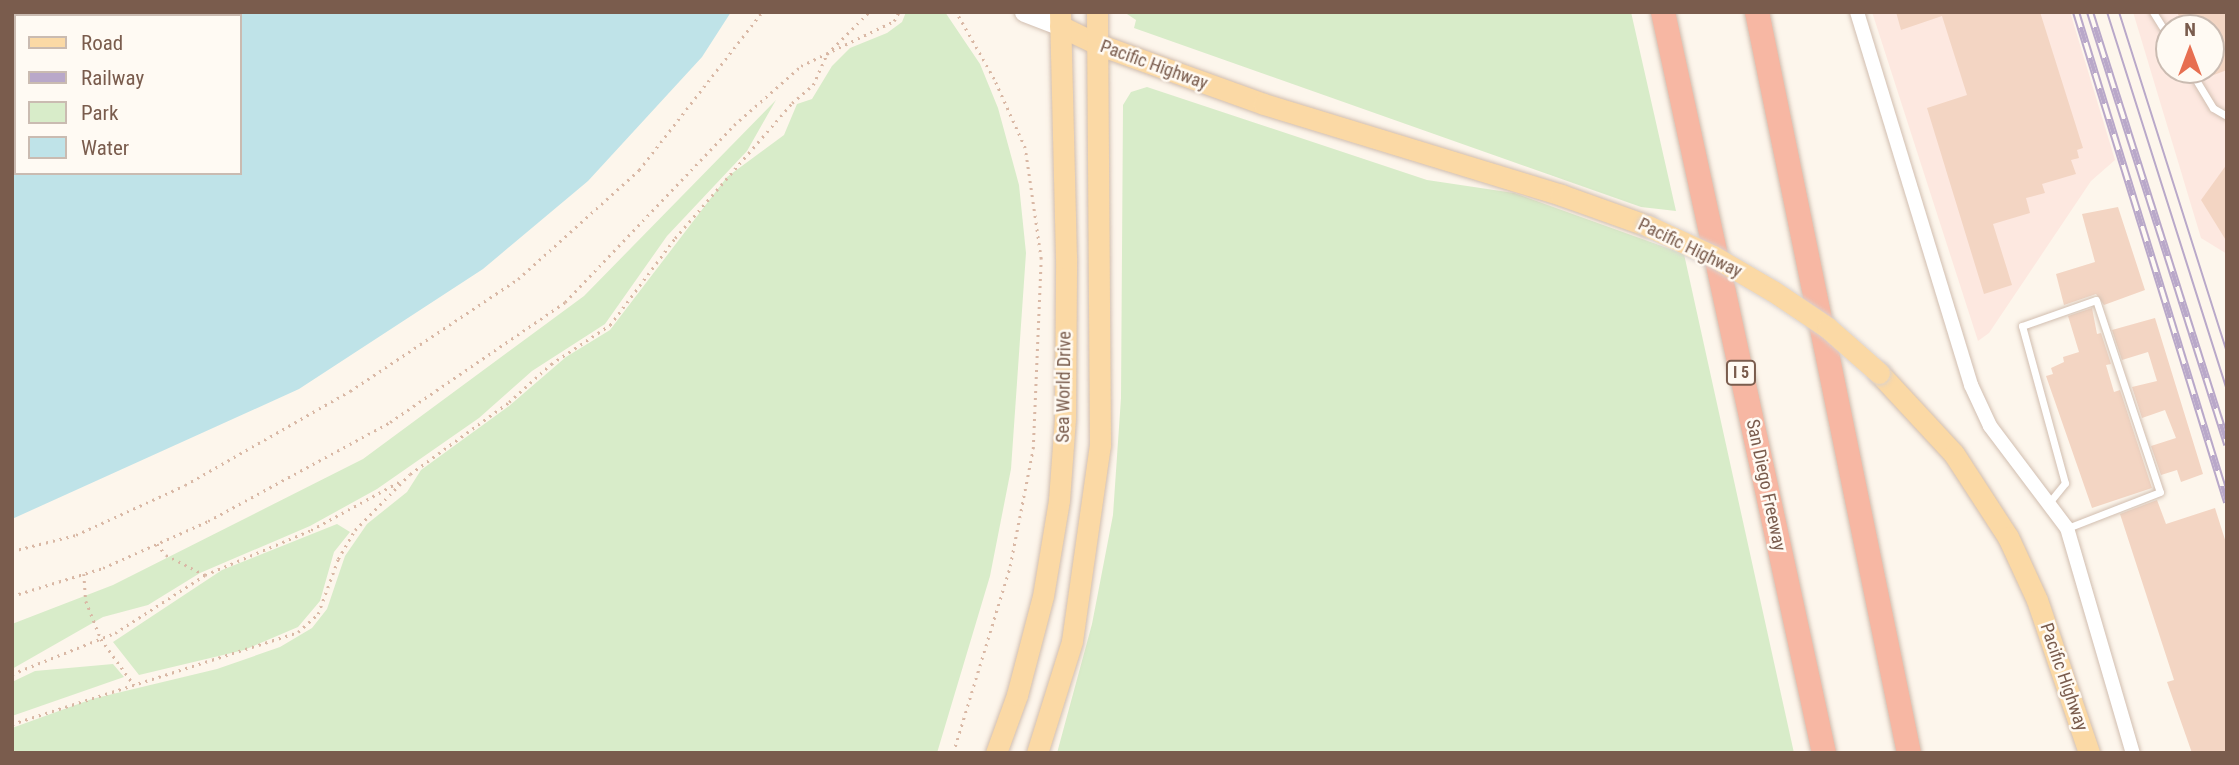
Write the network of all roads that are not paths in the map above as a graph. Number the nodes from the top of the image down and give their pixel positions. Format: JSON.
{"nodes":[{"id":1,"x":1024,"y":12,"type":"edge"},
{"id":2,"x":1097,"y":12,"type":"edge"},
{"id":3,"x":1663,"y":12,"type":"edge"},
{"id":4,"x":1857,"y":12,"type":"edge"},
{"id":5,"x":1760,"y":18,"type":"edge"},
{"id":6,"x":1060,"y":19,"type":"edge"},
{"id":7,"x":1097,"y":44,"type":"junction"},
{"id":8,"x":2198,"y":84,"type":"edge"},
{"id":9,"x":2227,"y":116,"type":"edge"},
{"id":10,"x":2048,"y":504,"type":"junction"},
{"id":11,"x":2067,"y":528,"type":"junction"},
{"id":12,"x":1822,"y":746,"type":"edge"},
{"id":13,"x":996,"y":753,"type":"edge"},
{"id":14,"x":1037,"y":753,"type":"edge"},
{"id":15,"x":1909,"y":753,"type":"edge"},
{"id":16,"x":2089,"y":753,"type":"edge"},
{"id":17,"x":2133,"y":753,"type":"edge"}],
"edges":[{"from":1,"to":6,"type":"main road"},
{"from":2,"to":7,"type":"main road","name":"Sea World Drive"},
{"from":3,"to":12,"type":"highway","name":"San Diego Freeway","number":"I 5"},
{"from":4,"to":10,"type":"street"},
{"from":5,"to":15,"type":"highway"},
{"from":6,"to":7,"type":"main road","name":"Pacific Highway"},
{"from":6,"to":13,"type":"main road","name":"Sea World Drive"},
{"from":7,"to":14,"type":"main road","name":"Sea World Drive"},
{"from":7,"to":16,"type":"main road","name":"Pacific Highway","bridge":true},
{"from":8,"to":9,"type":"lane"},
{"from":10,"to":11,"type":"street"},
{"from":10,"to":11,"type":"lane"},
{"from":11,"to":17,"type":"street"}]}
